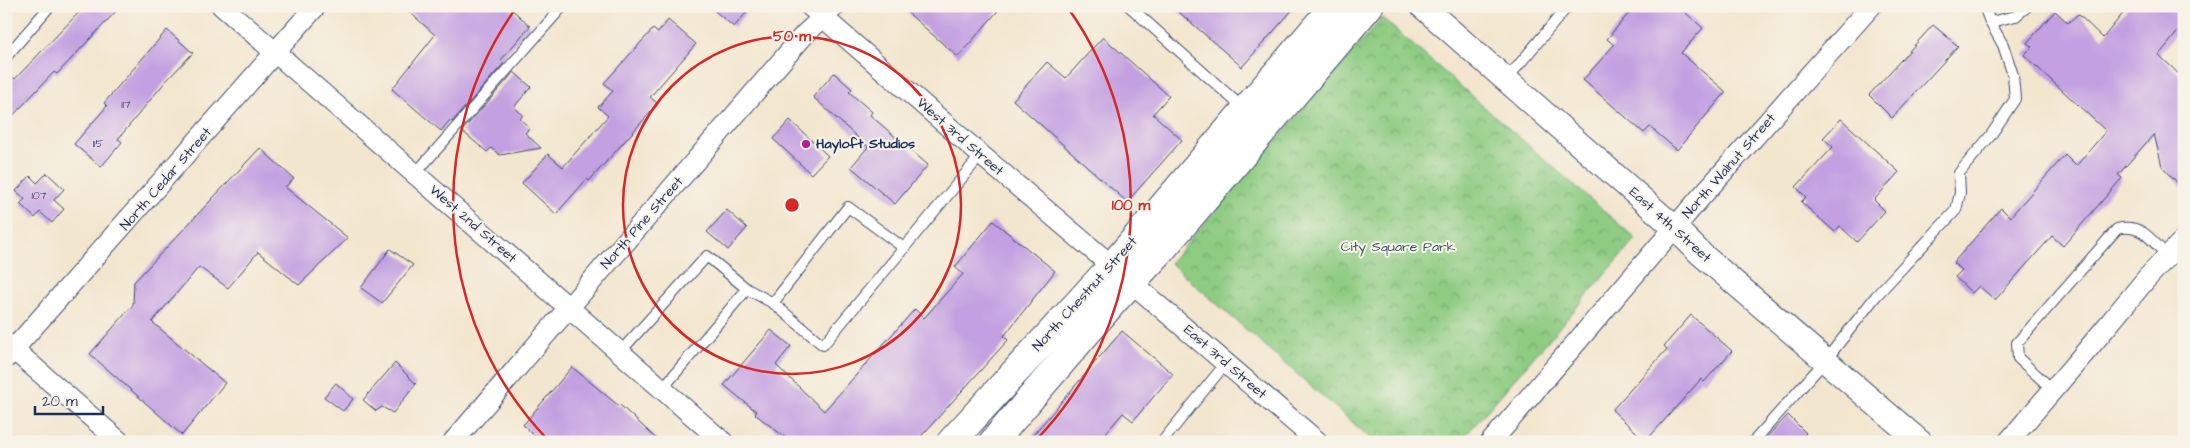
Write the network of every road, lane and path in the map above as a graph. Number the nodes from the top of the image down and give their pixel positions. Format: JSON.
{"nodes":[{"id":1,"x":50,"y":6,"type":"edge"},
{"id":2,"x":222,"y":6,"type":"edge"},
{"id":3,"x":316,"y":6,"type":"edge"},
{"id":4,"x":563,"y":6,"type":"edge"},
{"id":5,"x":1129,"y":6,"type":"edge"},
{"id":6,"x":1369,"y":6,"type":"edge"},
{"id":7,"x":1422,"y":6,"type":"edge"},
{"id":8,"x":1568,"y":6,"type":"edge"},
{"id":9,"x":1871,"y":6,"type":"edge"},
{"id":10,"x":1984,"y":6,"type":"edge"},
{"id":11,"x":2028,"y":6,"type":"edge"},
{"id":12,"x":1331,"y":7,"type":"edge"},
{"id":13,"x":822,"y":10,"type":"edge"},
{"id":14,"x":1990,"y":22,"type":"junction"},
{"id":15,"x":276,"y":53,"type":"junction"},
{"id":16,"x":6,"y":57,"type":"edge"},
{"id":17,"x":1506,"y":80,"type":"junction"},
{"id":18,"x":1245,"y":110,"type":"junction"},
{"id":19,"x":980,"y":155,"type":"junction"},
{"id":20,"x":414,"y":174,"type":"junction"},
{"id":21,"x":1675,"y":228,"type":"junction"},
{"id":22,"x":2184,"y":239,"type":"edge"},
{"id":23,"x":904,"y":248,"type":"junction"},
{"id":24,"x":2167,"y":256,"type":"junction"},
{"id":25,"x":1122,"y":274,"type":"junction"},
{"id":26,"x":747,"y":289,"type":"junction"},
{"id":27,"x":773,"y":302,"type":"junction"},
{"id":28,"x":569,"y":308,"type":"junction"},
{"id":29,"x":9,"y":351,"type":"edge"},
{"id":30,"x":620,"y":352,"type":"junction"},
{"id":31,"x":1825,"y":361,"type":"junction"},
{"id":32,"x":1226,"y":364,"type":"junction"},
{"id":33,"x":662,"y":389,"type":"junction"},
{"id":34,"x":2053,"y":390,"type":"junction"},
{"id":35,"x":713,"y":438,"type":"edge"},
{"id":36,"x":120,"y":442,"type":"edge"},
{"id":37,"x":453,"y":442,"type":"edge"},
{"id":38,"x":951,"y":442,"type":"edge"},
{"id":39,"x":993,"y":442,"type":"edge"},
{"id":40,"x":1162,"y":442,"type":"edge"},
{"id":41,"x":1318,"y":442,"type":"edge"},
{"id":42,"x":1491,"y":442,"type":"edge"},
{"id":43,"x":1753,"y":442,"type":"edge"},
{"id":44,"x":1920,"y":442,"type":"edge"},
{"id":45,"x":2008,"y":442,"type":"edge"}],
"edges":[{"from":1,"to":16,"type":"lane"},
{"from":2,"to":15,"type":"street","name":"West 2nd Street"},
{"from":3,"to":15,"type":"street","name":"North Cedar Street"},
{"from":4,"to":20,"type":"lane"},
{"from":5,"to":18,"type":"lane"},
{"from":6,"to":25,"type":"main road","name":"North Chestnut Street"},
{"from":7,"to":17,"type":"street","name":"East 4th Street"},
{"from":8,"to":17,"type":"lane"},
{"from":9,"to":21,"type":"street","name":"North Walnut Street"},
{"from":10,"to":14,"type":"lane"},
{"from":11,"to":14,"type":"lane"},
{"from":12,"to":18,"type":"main road","name":"North Chestnut Street"},
{"from":13,"to":19,"type":"street","name":"West 3rd Street"},
{"from":13,"to":28,"type":"street","name":"North Pine Street"},
{"from":14,"to":31,"type":"lane"},
{"from":15,"to":20,"type":"street","name":"West 2nd Street"},
{"from":15,"to":29,"type":"street","name":"North Cedar Street"},
{"from":17,"to":21,"type":"street","name":"East 4th Street"},
{"from":18,"to":25,"type":"main road","name":"North Chestnut Street"},
{"from":19,"to":23,"type":"lane"},
{"from":19,"to":25,"type":"street","name":"West 3rd Street"},
{"from":20,"to":28,"type":"street","name":"West 2nd Street"},
{"from":21,"to":31,"type":"street","name":"East 4th Street"},
{"from":21,"to":42,"type":"street","name":"North Walnut Street"},
{"from":22,"to":24,"type":"street"},
{"from":23,"to":27,"type":"lane"},
{"from":23,"to":27,"type":"lane"},
{"from":24,"to":34,"type":"street"},
{"from":24,"to":34,"type":"lane"},
{"from":25,"to":32,"type":"street","name":"East 3rd Street"},
{"from":25,"to":38,"type":"main road","name":"North Chestnut Street"},
{"from":25,"to":39,"type":"main road","name":"North Chestnut Street"},
{"from":26,"to":27,"type":"lane"},
{"from":26,"to":30,"type":"lane"},
{"from":26,"to":33,"type":"lane"},
{"from":28,"to":30,"type":"street","name":"West 2nd Street"},
{"from":28,"to":37,"type":"street","name":"North Pine Street"},
{"from":29,"to":36,"type":"street"},
{"from":30,"to":33,"type":"street","name":"West 2nd Street"},
{"from":31,"to":43,"type":"lane"},
{"from":31,"to":44,"type":"street","name":"East 4th Street"},
{"from":32,"to":40,"type":"lane"},
{"from":32,"to":41,"type":"street","name":"East 3rd Street"},
{"from":33,"to":35,"type":"street","name":"West 2nd Street"},
{"from":34,"to":45,"type":"street"}]}
